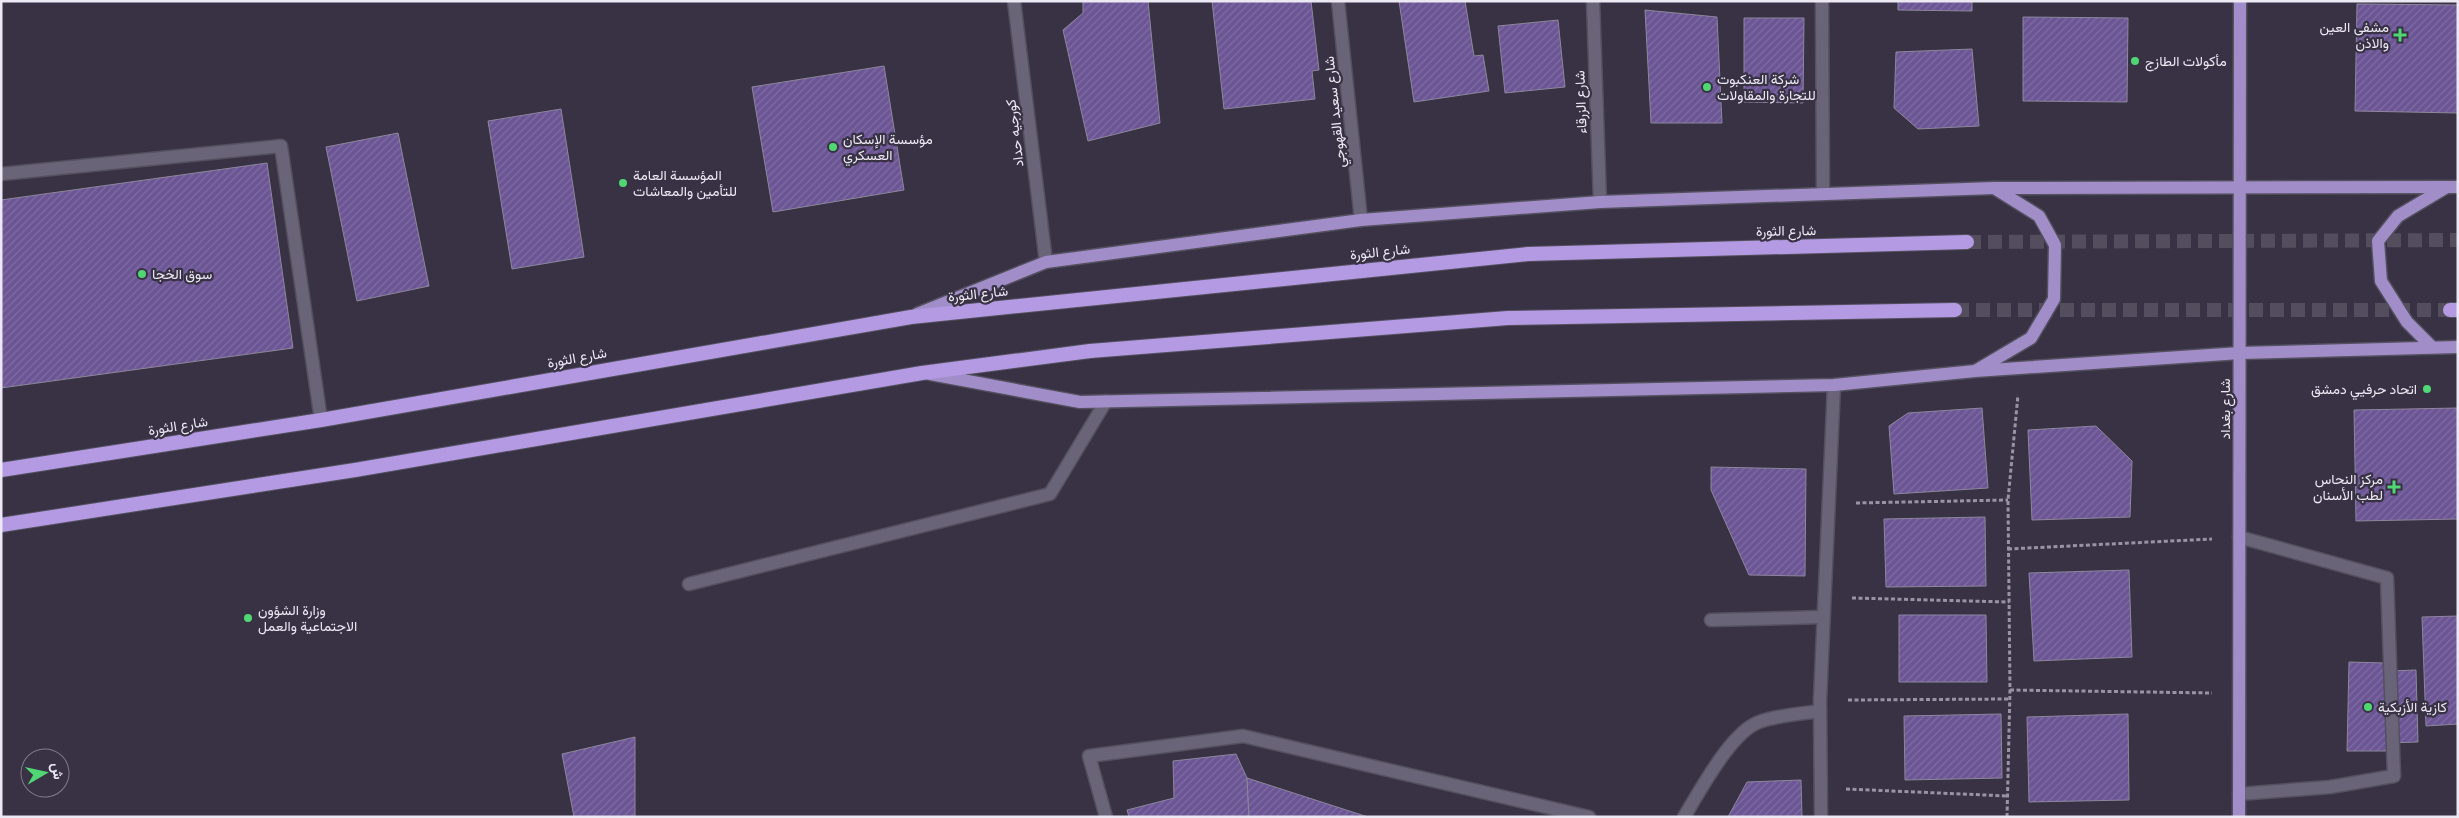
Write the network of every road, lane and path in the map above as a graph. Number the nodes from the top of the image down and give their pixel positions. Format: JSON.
{"nodes":[{"id":1,"x":1014,"y":1,"type":"edge"},
{"id":2,"x":1338,"y":1,"type":"edge"},
{"id":3,"x":1593,"y":1,"type":"edge"},
{"id":4,"x":1822,"y":1,"type":"edge"},
{"id":5,"x":2240,"y":1,"type":"edge"},
{"id":6,"x":1,"y":174,"type":"edge"},
{"id":7,"x":1994,"y":188,"type":"junction"},
{"id":8,"x":2451,"y":188,"type":"edge"},
{"id":9,"x":2240,"y":189,"type":"junction"},
{"id":10,"x":1823,"y":194,"type":"junction"},
{"id":11,"x":1600,"y":202,"type":"junction"},
{"id":12,"x":1362,"y":220,"type":"junction"},
{"id":13,"x":1967,"y":242,"type":"tunnel mouth"},
{"id":14,"x":1046,"y":262,"type":"junction"},
{"id":15,"x":1955,"y":310,"type":"tunnel mouth"},
{"id":16,"x":911,"y":317,"type":"junction"},
{"id":17,"x":2431,"y":346,"type":"junction"},
{"id":18,"x":2458,"y":347,"type":"edge"},
{"id":19,"x":2240,"y":353,"type":"junction"},
{"id":20,"x":2021,"y":369,"type":"junction"},
{"id":21,"x":1975,"y":371,"type":"junction"},
{"id":22,"x":922,"y":373,"type":"junction"},
{"id":23,"x":1834,"y":385,"type":"junction"},
{"id":24,"x":1106,"y":402,"type":"junction"},
{"id":25,"x":321,"y":420,"type":"junction"},
{"id":26,"x":1,"y":470,"type":"edge"},
{"id":27,"x":2008,"y":500,"type":"junction"},
{"id":28,"x":1829,"y":503,"type":"junction"},
{"id":29,"x":1,"y":525,"type":"edge"},
{"id":30,"x":2240,"y":537,"type":"junction"},
{"id":31,"x":2008,"y":548,"type":"junction"},
{"id":32,"x":688,"y":584,"type":"dead end"},
{"id":33,"x":1824,"y":598,"type":"junction"},
{"id":34,"x":2009,"y":602,"type":"junction"},
{"id":35,"x":1823,"y":617,"type":"junction"},
{"id":36,"x":1710,"y":620,"type":"dead end"},
{"id":37,"x":2010,"y":690,"type":"junction"},
{"id":38,"x":2239,"y":693,"type":"junction"},
{"id":39,"x":2010,"y":699,"type":"junction"},
{"id":40,"x":1820,"y":706,"type":"junction"},
{"id":41,"x":1821,"y":788,"type":"junction"},
{"id":42,"x":2239,"y":794,"type":"junction"},
{"id":43,"x":2008,"y":796,"type":"junction"},
{"id":44,"x":1106,"y":817,"type":"edge"},
{"id":45,"x":1589,"y":817,"type":"edge"},
{"id":46,"x":1684,"y":817,"type":"edge"},
{"id":47,"x":1821,"y":817,"type":"edge"},
{"id":48,"x":2008,"y":817,"type":"edge"},
{"id":49,"x":2239,"y":817,"type":"edge"}],
"edges":[{"from":1,"to":14,"type":"street","name":"كورجيه حداد"},
{"from":2,"to":12,"type":"street","name":"شارع سعيد القهوجي"},
{"from":3,"to":11,"type":"street","name":"شارع الزرقاء"},
{"from":4,"to":10,"type":"street"},
{"from":5,"to":9,"type":"main road","name":"شارع بغداد"},
{"from":6,"to":25,"type":"street"},
{"from":7,"to":9,"type":"main road"},
{"from":7,"to":10,"type":"main road"},
{"from":7,"to":21,"type":"main road"},
{"from":8,"to":9,"type":"main road"},
{"from":8,"to":17,"type":"main road"},
{"from":9,"to":19,"type":"main road","name":"شارع بغداد"},
{"from":10,"to":11,"type":"main road"},
{"from":11,"to":12,"type":"main road"},
{"from":12,"to":14,"type":"main road"},
{"from":13,"to":16,"type":"highway","name":"شارع الثورة"},
{"from":14,"to":16,"type":"main road"},
{"from":15,"to":22,"type":"highway"},
{"from":16,"to":25,"type":"highway","name":"شارع الثورة"},
{"from":17,"to":18,"type":"main road"},
{"from":17,"to":19,"type":"main road"},
{"from":19,"to":20,"type":"main road"},
{"from":19,"to":30,"type":"main road","name":"شارع بغداد"},
{"from":20,"to":21,"type":"main road"},
{"from":20,"to":27,"type":"path"},
{"from":21,"to":23,"type":"main road"},
{"from":22,"to":24,"type":"main road"},
{"from":22,"to":29,"type":"highway"},
{"from":23,"to":24,"type":"main road"},
{"from":23,"to":28,"type":"street"},
{"from":24,"to":32,"type":"street"},
{"from":25,"to":26,"type":"highway","name":"شارع الثورة"},
{"from":27,"to":28,"type":"path"},
{"from":27,"to":31,"type":"path"},
{"from":28,"to":33,"type":"street"},
{"from":30,"to":31,"type":"path"},
{"from":30,"to":38,"type":"main road","name":"شارع بغداد"},
{"from":30,"to":42,"type":"street"},
{"from":31,"to":34,"type":"path"},
{"from":33,"to":34,"type":"path"},
{"from":33,"to":35,"type":"street"},
{"from":34,"to":37,"type":"path"},
{"from":35,"to":36,"type":"street"},
{"from":35,"to":40,"type":"street"},
{"from":37,"to":38,"type":"path"},
{"from":37,"to":39,"type":"path"},
{"from":38,"to":42,"type":"main road","name":"شارع بغداد"},
{"from":39,"to":40,"type":"path"},
{"from":39,"to":43,"type":"path"},
{"from":40,"to":41,"type":"street"},
{"from":40,"to":46,"type":"street"},
{"from":41,"to":43,"type":"path"},
{"from":41,"to":47,"type":"street"},
{"from":42,"to":49,"type":"main road","name":"شارع بغداد"},
{"from":43,"to":48,"type":"path"},
{"from":44,"to":45,"type":"street"}]}
